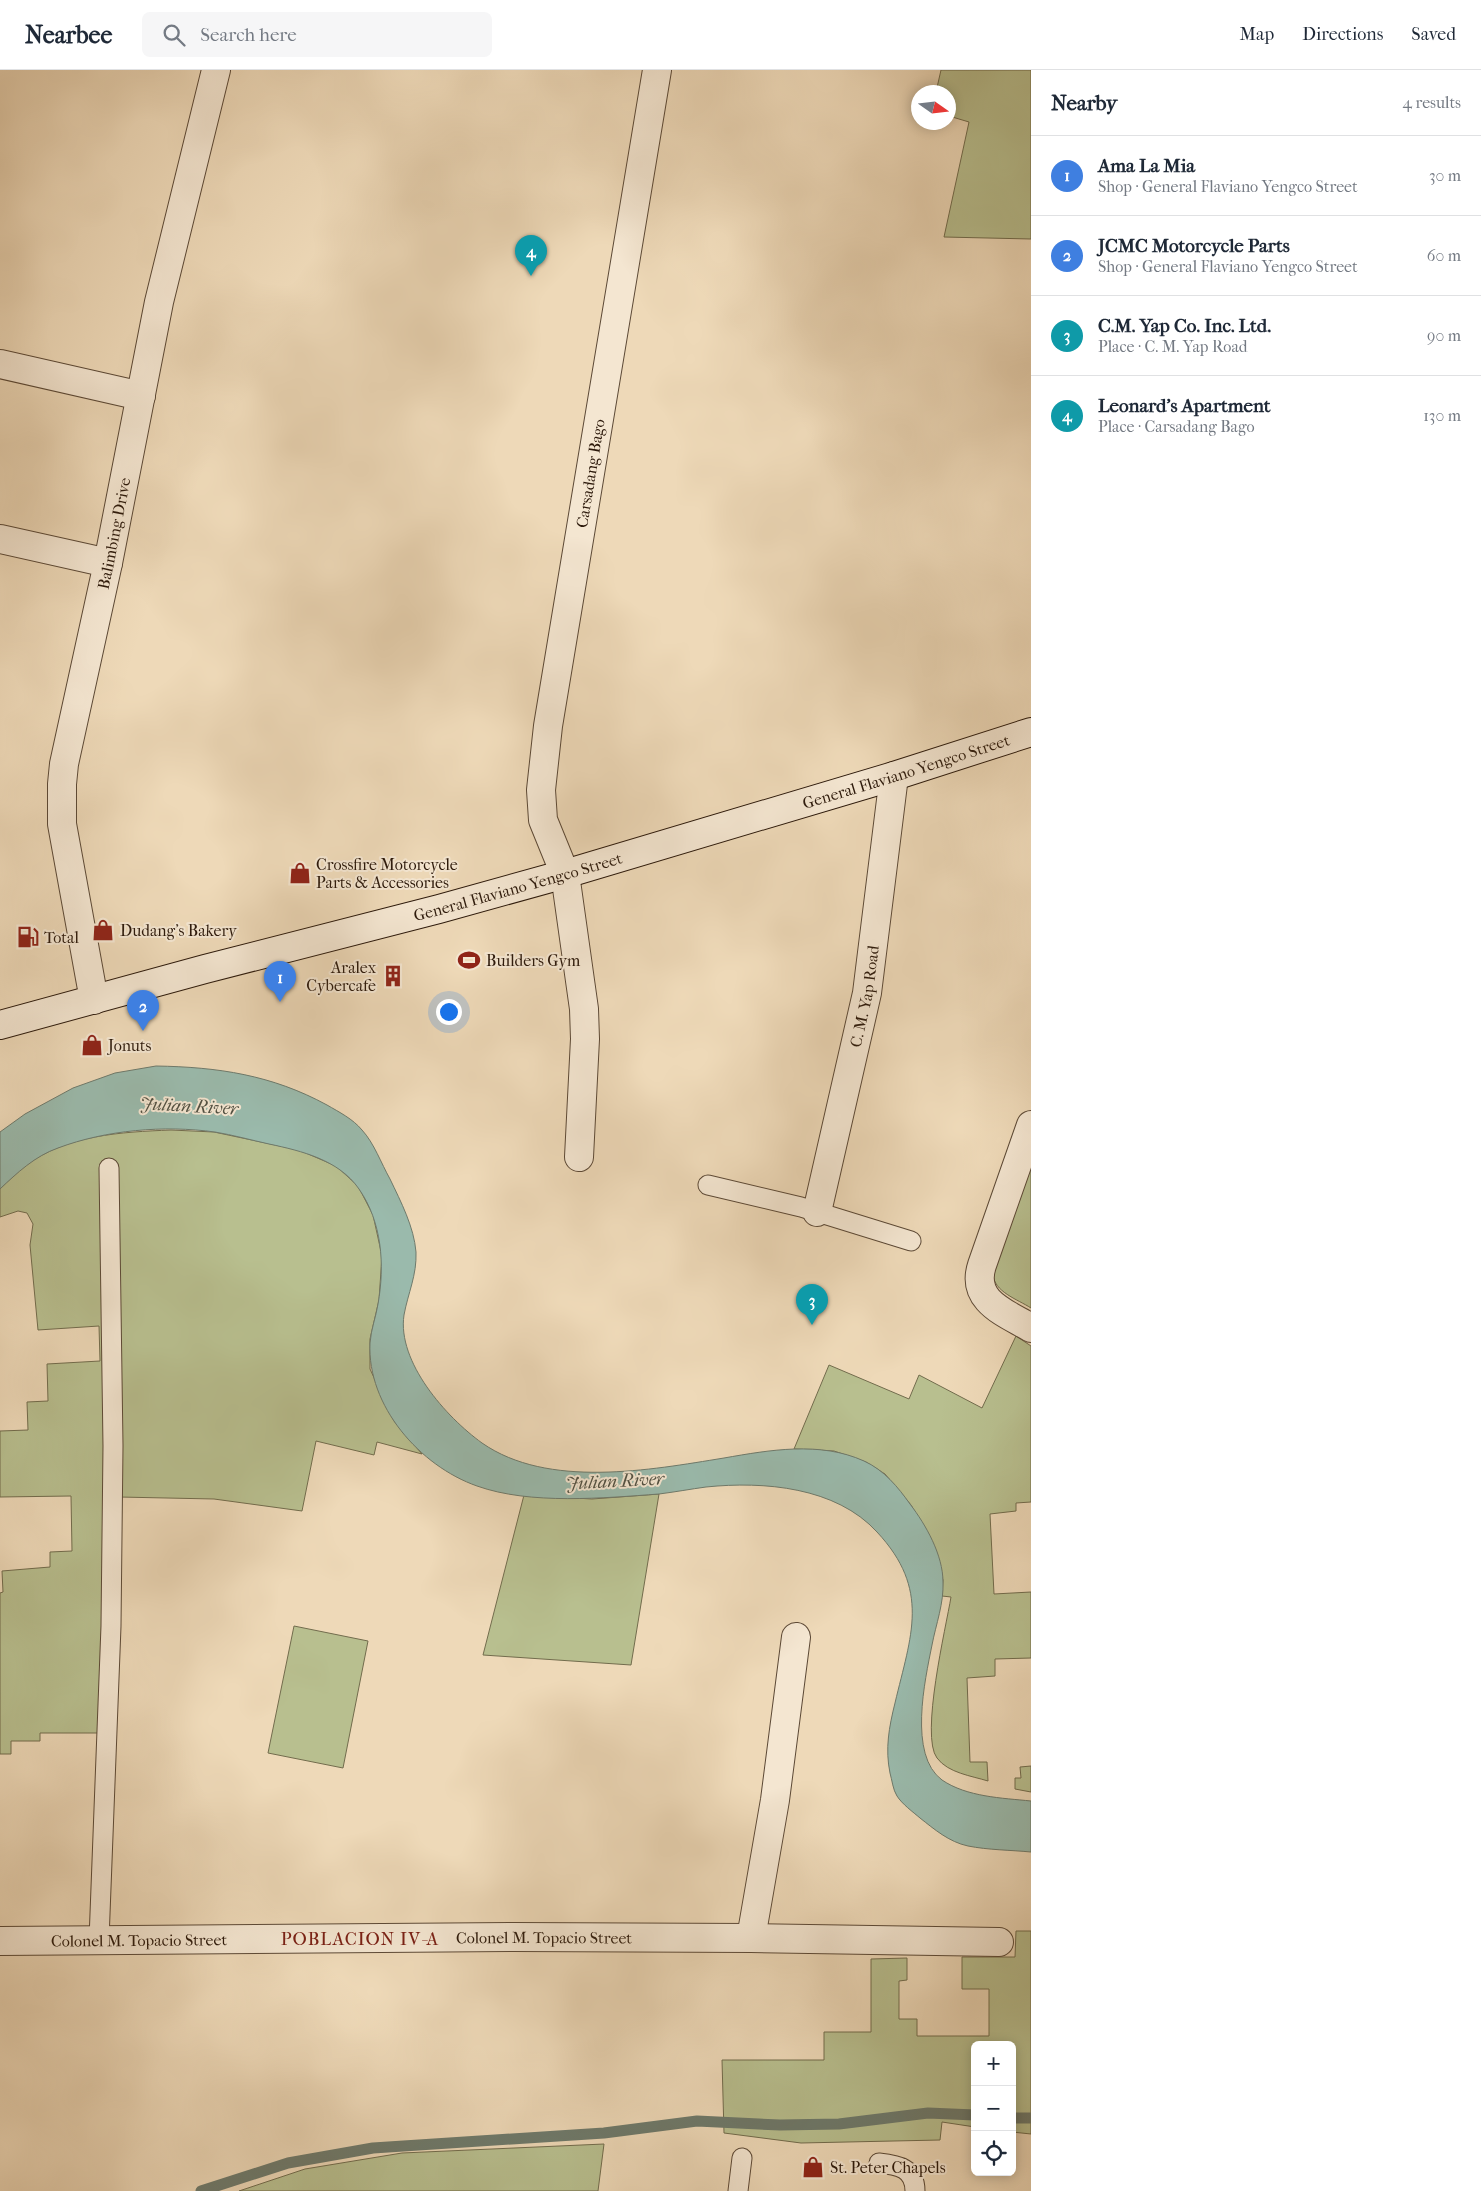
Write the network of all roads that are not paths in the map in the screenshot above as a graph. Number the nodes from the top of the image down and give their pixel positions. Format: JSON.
{"nodes":[{"id":1,"x":216,"y":70,"type":"edge"},
{"id":2,"x":657,"y":70,"type":"edge"},
{"id":3,"x":0,"y":364,"type":"edge"},
{"id":4,"x":141,"y":396,"type":"junction"},
{"id":5,"x":0,"y":539,"type":"edge"},
{"id":6,"x":108,"y":563,"type":"junction"},
{"id":7,"x":1031,"y":732,"type":"edge"},
{"id":8,"x":894,"y":776,"type":"junction"},
{"id":9,"x":565,"y":874,"type":"junction"},
{"id":10,"x":94,"y":1000,"type":"junction"},
{"id":11,"x":0,"y":1025,"type":"edge"},
{"id":12,"x":1031,"y":1125,"type":"edge"},
{"id":13,"x":579,"y":1157,"type":"dead end"},
{"id":14,"x":108,"y":1168,"type":"dead end"},
{"id":15,"x":708,"y":1185,"type":"dead end"},
{"id":16,"x":816,"y":1212,"type":"junction"},
{"id":17,"x":911,"y":1241,"type":"dead end"},
{"id":18,"x":1031,"y":1328,"type":"edge"},
{"id":19,"x":796,"y":1637,"type":"dead end"},
{"id":20,"x":751,"y":1938,"type":"junction"},
{"id":21,"x":99,"y":1940,"type":"junction"},
{"id":22,"x":0,"y":1941,"type":"edge"},
{"id":23,"x":999,"y":1942,"type":"dead end"},
{"id":24,"x":742,"y":2158,"type":"dead end"},
{"id":25,"x":879,"y":2163,"type":"dead end"},
{"id":26,"x":738,"y":2191,"type":"edge"},
{"id":27,"x":915,"y":2191,"type":"edge"}],
"edges":[{"from":1,"to":4,"type":"street","name":"Balimbing Drive"},
{"from":2,"to":9,"type":"street","name":"Carsadang Bago"},
{"from":3,"to":4,"type":"street"},
{"from":4,"to":6,"type":"street","name":"Balimbing Drive"},
{"from":5,"to":6,"type":"street"},
{"from":6,"to":10,"type":"street","name":"Balimbing Drive"},
{"from":7,"to":8,"type":"street","name":"General Flaviano Yengco Street"},
{"from":8,"to":9,"type":"street","name":"General Flaviano Yengco Street"},
{"from":8,"to":16,"type":"street","name":"C. M. Yap Road"},
{"from":9,"to":10,"type":"street","name":"General Flaviano Yengco Street"},
{"from":9,"to":13,"type":"street","name":"Carsadang Bago"},
{"from":10,"to":11,"type":"street","name":"General Flaviano Yengco Street"},
{"from":12,"to":18,"type":"street"},
{"from":14,"to":21,"type":"lane"},
{"from":15,"to":16,"type":"lane"},
{"from":16,"to":17,"type":"lane"},
{"from":19,"to":20,"type":"street"},
{"from":20,"to":21,"type":"street","name":"Colonel M. Topacio Street"},
{"from":20,"to":23,"type":"street","name":"Colonel M. Topacio Street"},
{"from":21,"to":22,"type":"street","name":"Colonel M. Topacio Street"},
{"from":24,"to":26,"type":"lane"},
{"from":25,"to":27,"type":"lane"}]}
